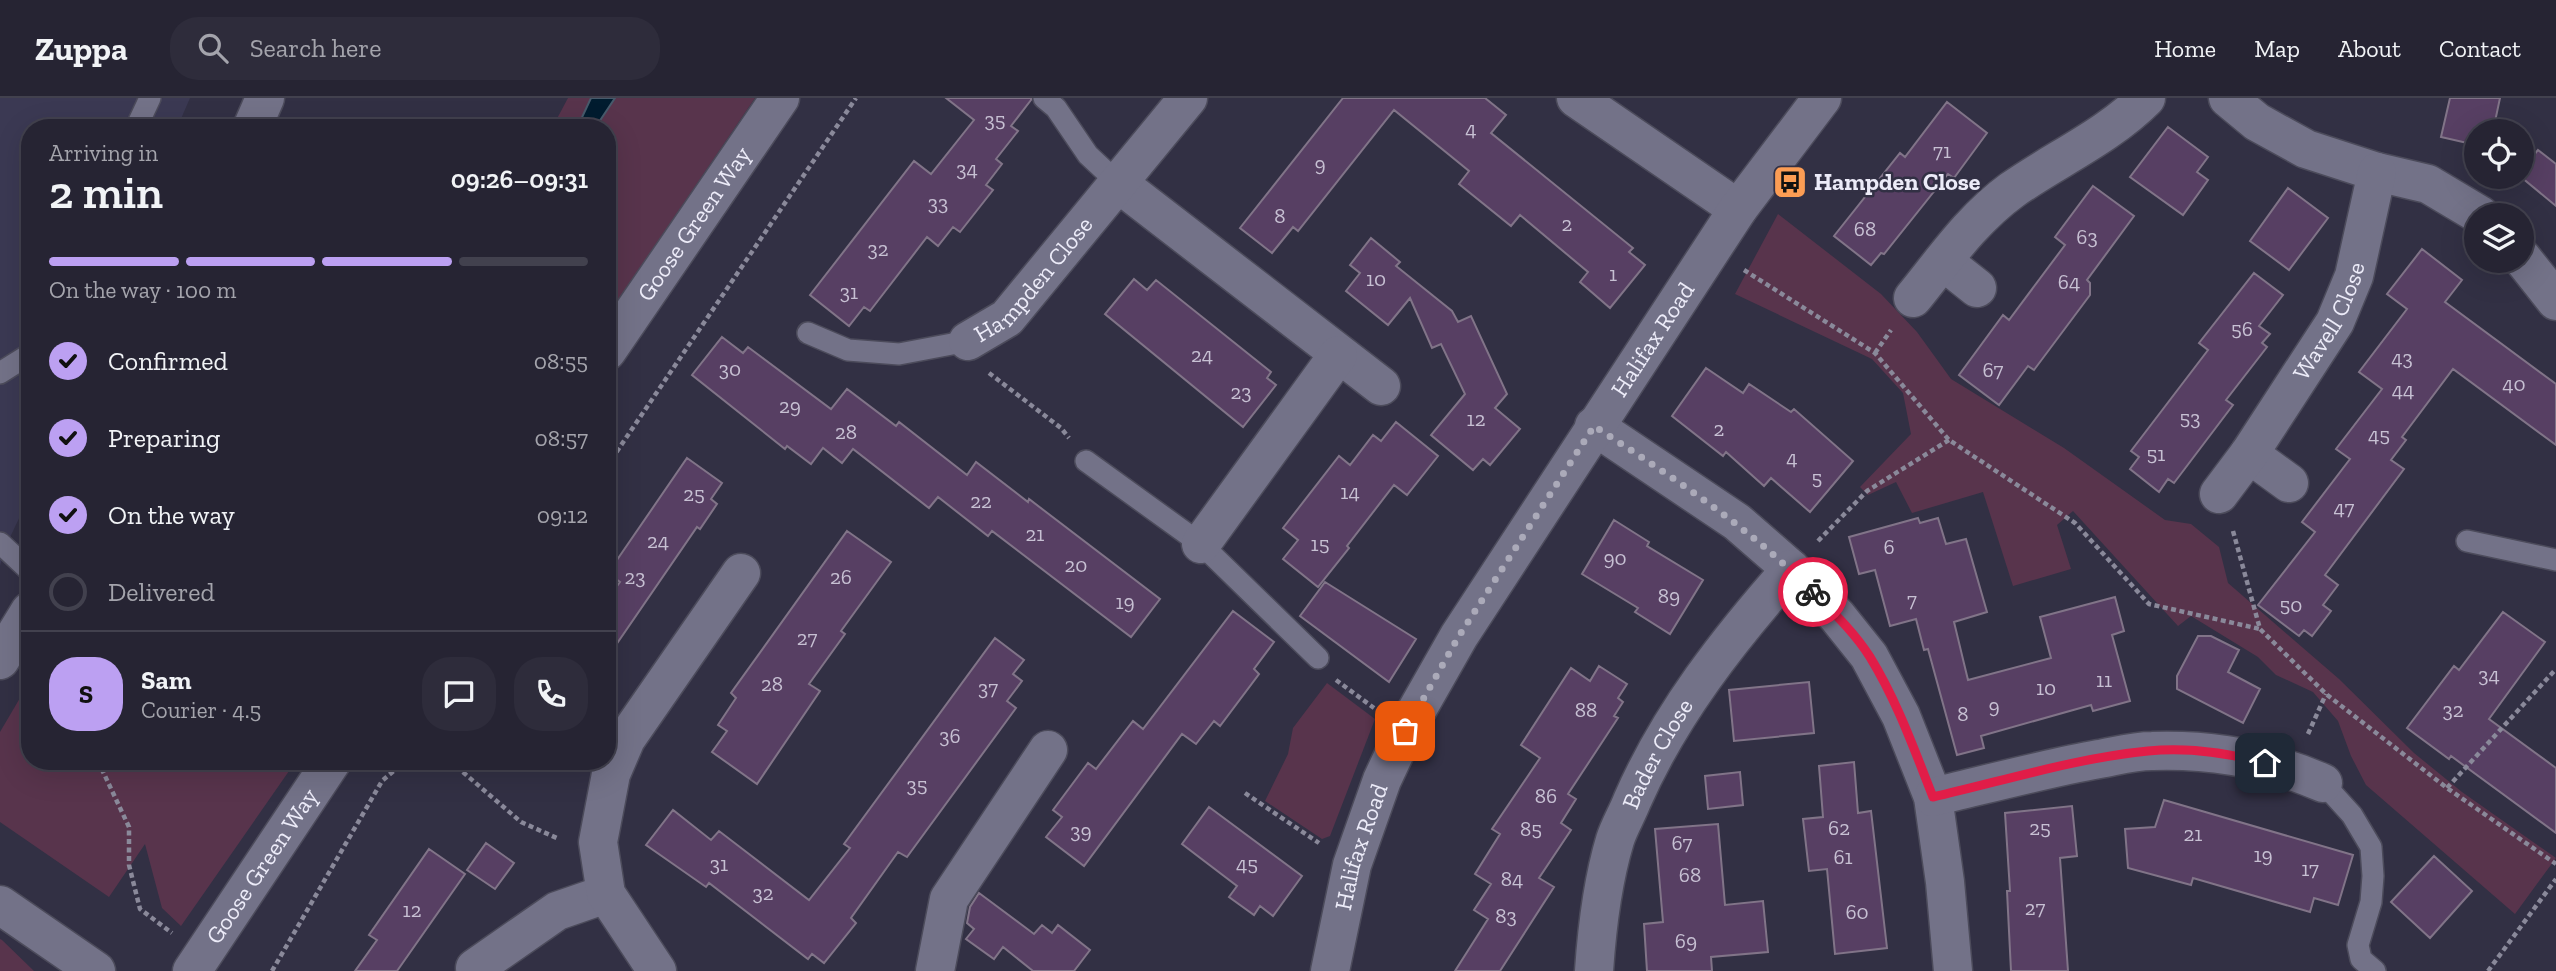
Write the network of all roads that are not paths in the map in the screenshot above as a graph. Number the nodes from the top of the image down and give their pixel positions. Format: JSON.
{"nodes":[{"id":1,"x":150,"y":98,"type":"edge"},
{"id":2,"x":265,"y":98,"type":"edge"},
{"id":3,"x":780,"y":98,"type":"edge"},
{"id":4,"x":1044,"y":98,"type":"edge"},
{"id":5,"x":1188,"y":98,"type":"edge"},
{"id":6,"x":1576,"y":98,"type":"edge"},
{"id":7,"x":1822,"y":98,"type":"edge"},
{"id":8,"x":2146,"y":98,"type":"edge"},
{"id":9,"x":2228,"y":98,"type":"edge"},
{"id":10,"x":140,"y":119,"type":"edge"},
{"id":11,"x":255,"y":119,"type":"edge"},
{"id":12,"x":2377,"y":172,"type":"junction"},
{"id":13,"x":1118,"y":183,"type":"junction"},
{"id":14,"x":2464,"y":205,"type":"edge"},
{"id":15,"x":1738,"y":209,"type":"junction"},
{"id":16,"x":1943,"y":261,"type":"junction"},
{"id":17,"x":2534,"y":273,"type":"edge"},
{"id":18,"x":1977,"y":288,"type":"dead end"},
{"id":19,"x":1913,"y":298,"type":"dead end"},
{"id":20,"x":2556,"y":301,"type":"edge"},
{"id":21,"x":808,"y":333,"type":"dead end"},
{"id":22,"x":616,"y":338,"type":"edge"},
{"id":23,"x":968,"y":341,"type":"joint"},
{"id":24,"x":1338,"y":355,"type":"junction"},
{"id":25,"x":21,"y":358,"type":"edge"},
{"id":26,"x":2,"y":367,"type":"edge"},
{"id":27,"x":1381,"y":386,"type":"dead end"},
{"id":28,"x":1594,"y":426,"type":"junction"},
{"id":29,"x":2249,"y":454,"type":"junction"},
{"id":30,"x":1086,"y":461,"type":"road end"},
{"id":31,"x":2289,"y":483,"type":"dead end"},
{"id":32,"x":2219,"y":494,"type":"road end"},
{"id":33,"x":2467,"y":541,"type":"dead end"},
{"id":34,"x":0,"y":543,"type":"edge"},
{"id":35,"x":1201,"y":544,"type":"junction"},
{"id":36,"x":2556,"y":560,"type":"edge"},
{"id":37,"x":21,"y":563,"type":"edge"},
{"id":38,"x":1791,"y":569,"type":"junction"},
{"id":39,"x":741,"y":573,"type":"dead end"},
{"id":40,"x":21,"y":626,"type":"edge"},
{"id":41,"x":1318,"y":658,"type":"road end"},
{"id":42,"x":0,"y":660,"type":"edge"},
{"id":43,"x":1048,"y":750,"type":"dead end"},
{"id":44,"x":616,"y":762,"type":"edge"},
{"id":45,"x":326,"y":770,"type":"edge"},
{"id":46,"x":613,"y":770,"type":"edge"},
{"id":47,"x":2323,"y":783,"type":"joint"},
{"id":48,"x":1933,"y":797,"type":"junction"},
{"id":49,"x":606,"y":894,"type":"junction"},
{"id":50,"x":0,"y":905,"type":"edge"},
{"id":51,"x":197,"y":963,"type":"edge"},
{"id":52,"x":475,"y":968,"type":"dead end"},
{"id":53,"x":96,"y":971,"type":"edge"},
{"id":54,"x":657,"y":971,"type":"edge"},
{"id":55,"x":935,"y":971,"type":"edge"},
{"id":56,"x":1330,"y":971,"type":"edge"},
{"id":57,"x":1594,"y":971,"type":"edge"},
{"id":58,"x":1953,"y":971,"type":"edge"},
{"id":59,"x":2375,"y":971,"type":"edge"}],
"edges":[{"from":1,"to":10,"type":"lane"},
{"from":2,"to":11,"type":"street"},
{"from":3,"to":22,"type":"street","name":"Goose Green Way"},
{"from":4,"to":13,"type":"lane"},
{"from":5,"to":13,"type":"street","name":"Hampden Close"},
{"from":6,"to":15,"type":"street"},
{"from":7,"to":15,"type":"street","name":"Halifax Road"},
{"from":8,"to":16,"type":"street"},
{"from":9,"to":12,"type":"street"},
{"from":12,"to":14,"type":"street"},
{"from":12,"to":29,"type":"street","name":"Wavell Close"},
{"from":13,"to":23,"type":"street","name":"Hampden Close"},
{"from":13,"to":24,"type":"street"},
{"from":15,"to":28,"type":"street","name":"Halifax Road"},
{"from":16,"to":18,"type":"street"},
{"from":16,"to":19,"type":"street"},
{"from":17,"to":20,"type":"street"},
{"from":21,"to":23,"type":"lane","name":"Hampden Close"},
{"from":24,"to":27,"type":"street"},
{"from":24,"to":35,"type":"street"},
{"from":25,"to":26,"type":"lane"},
{"from":28,"to":38,"type":"street"},
{"from":28,"to":56,"type":"street","name":"Halifax Road"},
{"from":29,"to":31,"type":"street"},
{"from":29,"to":32,"type":"street","name":"Wavell Close"},
{"from":30,"to":35,"type":"lane"},
{"from":33,"to":36,"type":"lane"},
{"from":34,"to":37,"type":"lane"},
{"from":35,"to":41,"type":"lane"},
{"from":38,"to":48,"type":"street"},
{"from":38,"to":57,"type":"street","name":"Bader Close"},
{"from":39,"to":44,"type":"street"},
{"from":40,"to":42,"type":"street"},
{"from":43,"to":55,"type":"street"},
{"from":45,"to":51,"type":"street","name":"Goose Green Way"},
{"from":46,"to":49,"type":"street"},
{"from":47,"to":48,"type":"street"},
{"from":47,"to":59,"type":"lane"},
{"from":48,"to":58,"type":"street"},
{"from":49,"to":52,"type":"street"},
{"from":49,"to":54,"type":"street"},
{"from":50,"to":53,"type":"street"}]}
